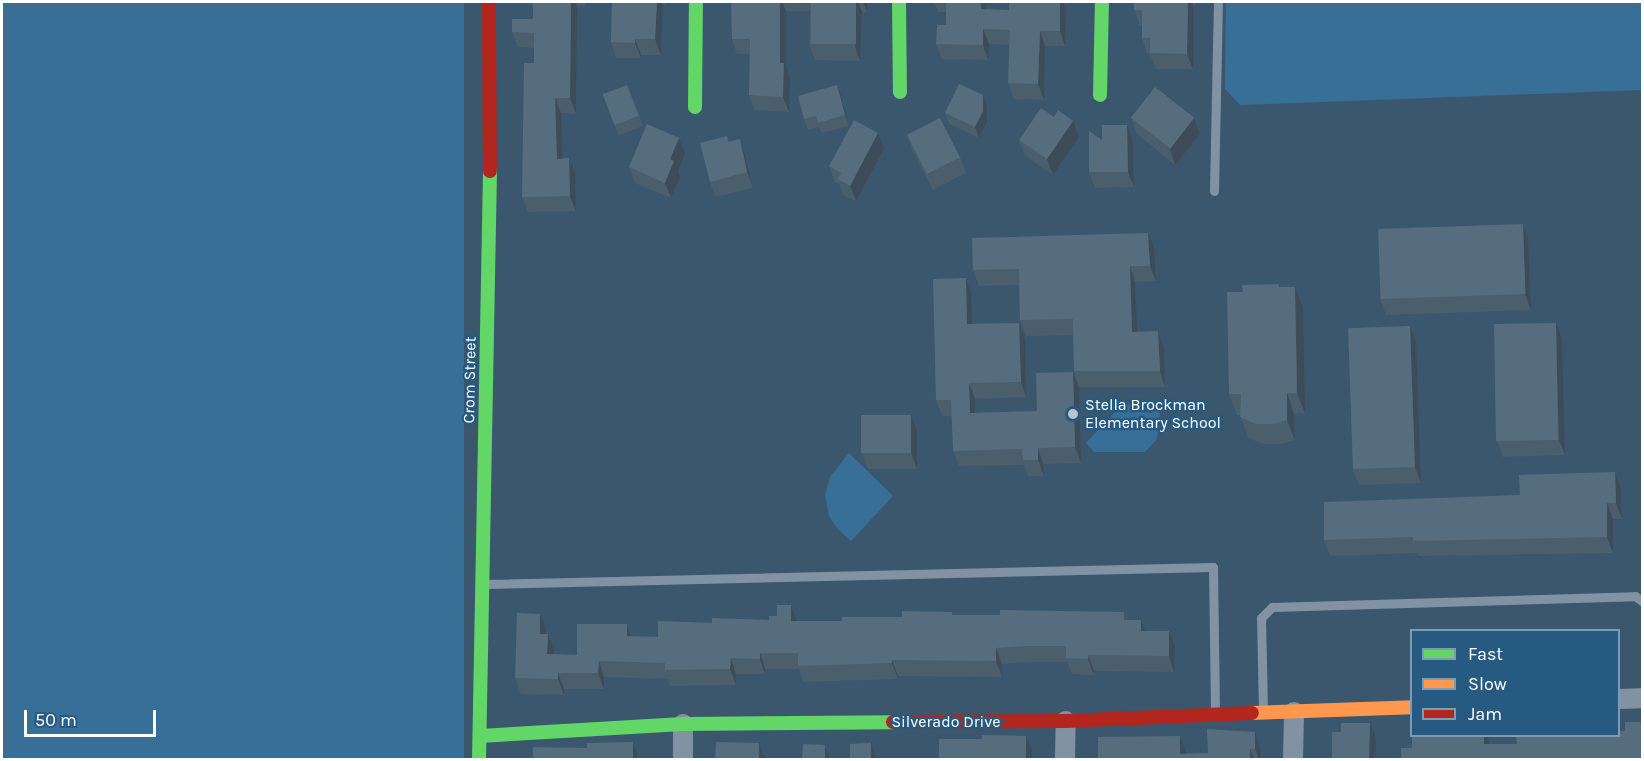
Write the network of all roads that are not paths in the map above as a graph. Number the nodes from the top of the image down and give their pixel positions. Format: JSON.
{"nodes":[{"id":1,"x":489,"y":2,"type":"edge"},
{"id":2,"x":696,"y":2,"type":"edge"},
{"id":3,"x":899,"y":2,"type":"edge"},
{"id":4,"x":1102,"y":2,"type":"edge"},
{"id":5,"x":1218,"y":2,"type":"edge"},
{"id":6,"x":900,"y":92,"type":"dead end"},
{"id":7,"x":1100,"y":95,"type":"dead end"},
{"id":8,"x":695,"y":107,"type":"dead end"},
{"id":9,"x":1214,"y":191,"type":"dead end"},
{"id":10,"x":483,"y":584,"type":"junction"},
{"id":11,"x":1642,"y":601,"type":"edge"},
{"id":12,"x":1642,"y":698,"type":"edge"},
{"id":13,"x":1620,"y":699,"type":"edge"},
{"id":14,"x":1410,"y":707,"type":"edge"},
{"id":15,"x":1294,"y":712,"type":"junction"},
{"id":16,"x":1263,"y":713,"type":"junction"},
{"id":17,"x":1215,"y":715,"type":"junction"},
{"id":18,"x":1066,"y":721,"type":"junction"},
{"id":19,"x":683,"y":724,"type":"junction"},
{"id":20,"x":480,"y":736,"type":"junction"},
{"id":21,"x":479,"y":759,"type":"edge"},
{"id":22,"x":683,"y":759,"type":"edge"},
{"id":23,"x":1065,"y":759,"type":"edge"},
{"id":24,"x":1293,"y":759,"type":"edge"}],
"edges":[{"from":1,"to":10,"type":"street","name":"Crom Street"},
{"from":2,"to":8,"type":"street"},
{"from":3,"to":6,"type":"street"},
{"from":4,"to":7,"type":"street"},
{"from":5,"to":9,"type":"lane"},
{"from":10,"to":17,"type":"lane"},
{"from":10,"to":20,"type":"street","name":"Crom Street"},
{"from":11,"to":16,"type":"lane"},
{"from":12,"to":13,"type":"street"},
{"from":14,"to":15,"type":"street","name":"Silverado Drive"},
{"from":15,"to":16,"type":"street","name":"Silverado Drive"},
{"from":15,"to":24,"type":"street"},
{"from":16,"to":17,"type":"street","name":"Silverado Drive"},
{"from":17,"to":18,"type":"street","name":"Silverado Drive"},
{"from":18,"to":19,"type":"street","name":"Silverado Drive"},
{"from":18,"to":23,"type":"street"},
{"from":19,"to":20,"type":"street","name":"Silverado Drive"},
{"from":19,"to":22,"type":"street"},
{"from":20,"to":21,"type":"street","name":"Crom Street"}]}
